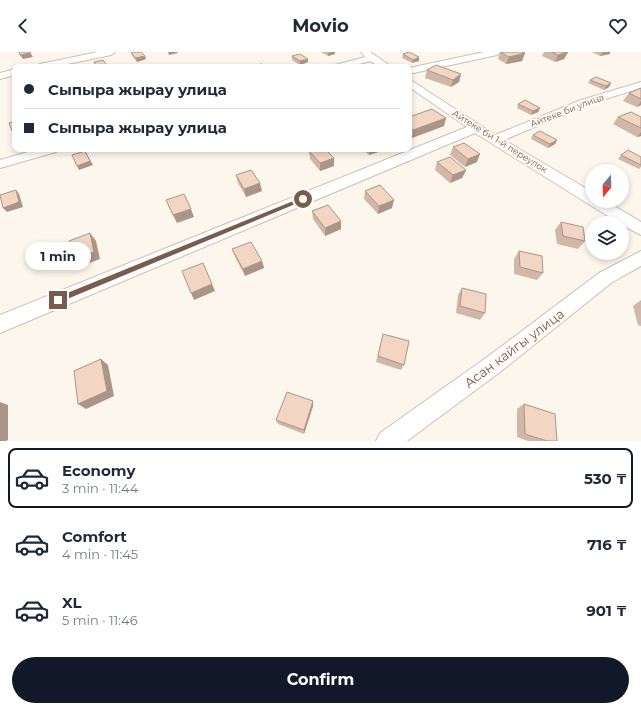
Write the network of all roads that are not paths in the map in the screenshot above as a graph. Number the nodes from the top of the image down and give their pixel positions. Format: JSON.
{"nodes":[{"id":1,"x":111,"y":52,"type":"edge"},
{"id":2,"x":497,"y":52,"type":"edge"},
{"id":3,"x":368,"y":55,"type":"edge"},
{"id":4,"x":54,"y":64,"type":"edge"},
{"id":5,"x":346,"y":64,"type":"edge"},
{"id":6,"x":382,"y":64,"type":"edge"},
{"id":7,"x":412,"y":70,"type":"edge"},
{"id":8,"x":12,"y":73,"type":"edge"},
{"id":9,"x":0,"y":76,"type":"edge"},
{"id":10,"x":412,"y":84,"type":"edge"},
{"id":11,"x":641,"y":85,"type":"edge"},
{"id":12,"x":476,"y":128,"type":"junction"},
{"id":13,"x":495,"y":139,"type":"junction"},
{"id":14,"x":42,"y":152,"type":"edge"},
{"id":15,"x":0,"y":164,"type":"edge"},
{"id":16,"x":585,"y":195,"type":"edge"},
{"id":17,"x":606,"y":208,"type":"edge"},
{"id":18,"x":641,"y":229,"type":"edge"},
{"id":19,"x":641,"y":258,"type":"edge"},
{"id":20,"x":0,"y":324,"type":"edge"},
{"id":21,"x":388,"y":441,"type":"edge"}],
"edges":[{"from":1,"to":4,"type":"street"},
{"from":2,"to":7,"type":"street"},
{"from":3,"to":5,"type":"street"},
{"from":3,"to":6,"type":"street"},
{"from":8,"to":9,"type":"street"},
{"from":10,"to":12,"type":"street","name":"Айтеке би 1-й переулок"},
{"from":11,"to":13,"type":"street","name":"Айтеке би улица"},
{"from":12,"to":13,"type":"street","name":"Айтеке би 1-й переулок"},
{"from":12,"to":20,"type":"street"},
{"from":13,"to":16,"type":"street","name":"Айтеке би 1-й переулок"},
{"from":14,"to":15,"type":"street"},
{"from":17,"to":18,"type":"street"},
{"from":19,"to":21,"type":"street","name":"Асан кайгы улица"}]}
